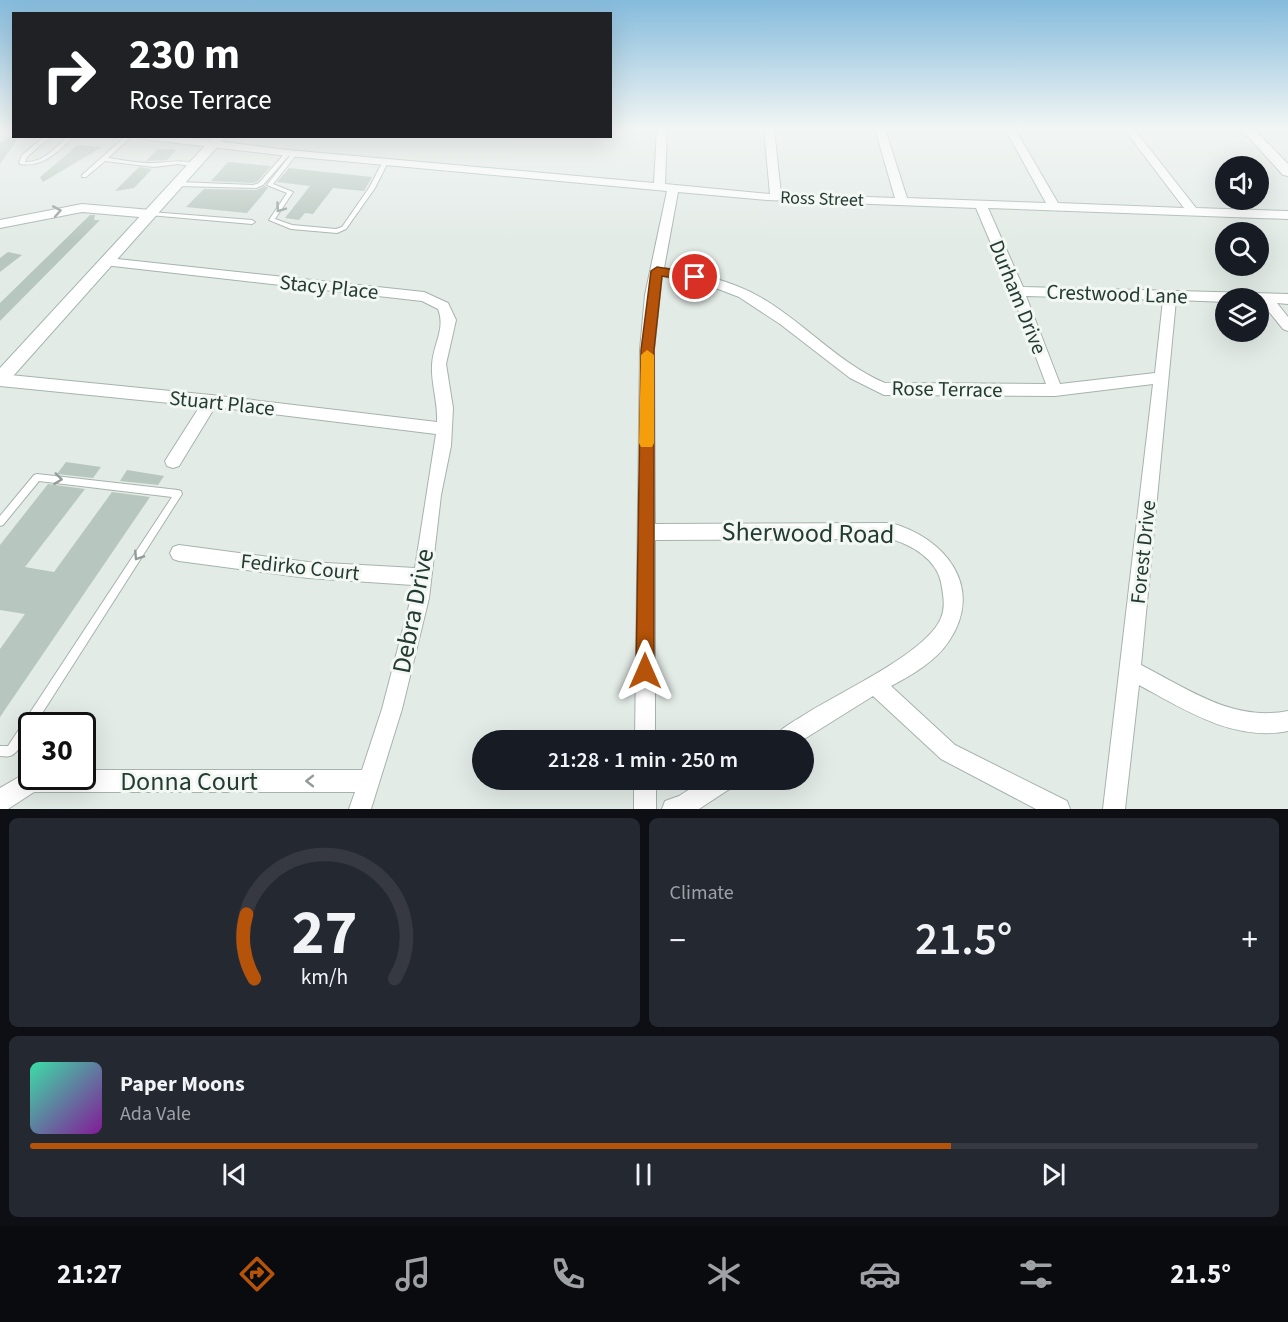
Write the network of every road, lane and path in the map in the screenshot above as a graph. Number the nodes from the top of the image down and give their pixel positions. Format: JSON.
{"nodes":[{"id":1,"x":94,"y":167,"type":"edge"},
{"id":2,"x":193,"y":167,"type":"edge"},
{"id":3,"x":278,"y":167,"type":"edge"},
{"id":4,"x":282,"y":167,"type":"edge"},
{"id":5,"x":383,"y":167,"type":"edge"},
{"id":6,"x":437,"y":167,"type":"edge"},
{"id":7,"x":665,"y":167,"type":"edge"},
{"id":8,"x":773,"y":167,"type":"edge"},
{"id":9,"x":891,"y":167,"type":"edge"},
{"id":10,"x":1031,"y":167,"type":"edge"},
{"id":11,"x":1158,"y":167,"type":"edge"},
{"id":12,"x":84,"y":176,"type":"dead end"},
{"id":13,"x":178,"y":184,"type":"junction"},
{"id":14,"x":666,"y":188,"type":"junction"},
{"id":15,"x":776,"y":197,"type":"junction"},
{"id":16,"x":902,"y":202,"type":"junction"},
{"id":17,"x":980,"y":204,"type":"junction"},
{"id":18,"x":1054,"y":207,"type":"junction"},
{"id":19,"x":1193,"y":212,"type":"junction"},
{"id":20,"x":151,"y":214,"type":"junction"},
{"id":21,"x":1288,"y":215,"type":"edge"},
{"id":22,"x":252,"y":222,"type":"dead end"},
{"id":23,"x":0,"y":224,"type":"edge"},
{"id":24,"x":108,"y":262,"type":"junction"},
{"id":25,"x":657,"y":271,"type":"junction"},
{"id":26,"x":1018,"y":291,"type":"junction"},
{"id":27,"x":1170,"y":295,"type":"junction"},
{"id":28,"x":1215,"y":296,"type":"edge"},
{"id":29,"x":1269,"y":298,"type":"edge"},
{"id":30,"x":1288,"y":299,"type":"edge"},
{"id":31,"x":1269,"y":303,"type":"edge"},
{"id":32,"x":1288,"y":326,"type":"edge"},
{"id":33,"x":1161,"y":378,"type":"junction"},
{"id":34,"x":0,"y":379,"type":"edge"},
{"id":35,"x":1055,"y":390,"type":"junction"},
{"id":36,"x":211,"y":401,"type":"junction"},
{"id":37,"x":445,"y":408,"type":"joint"},
{"id":38,"x":444,"y":429,"type":"junction"},
{"id":39,"x":173,"y":461,"type":"dead end"},
{"id":40,"x":0,"y":522,"type":"edge"},
{"id":41,"x":646,"y":532,"type":"junction"},
{"id":42,"x":179,"y":553,"type":"dead end"},
{"id":43,"x":422,"y":577,"type":"junction"},
{"id":44,"x":1131,"y":670,"type":"junction"},
{"id":45,"x":875,"y":684,"type":"junction"},
{"id":46,"x":1288,"y":721,"type":"edge"},
{"id":47,"x":645,"y":730,"type":"edge"},
{"id":48,"x":801,"y":730,"type":"edge"},
{"id":49,"x":0,"y":751,"type":"edge"},
{"id":50,"x":369,"y":781,"type":"junction"},
{"id":51,"x":645,"y":790,"type":"edge"},
{"id":52,"x":708,"y":790,"type":"edge"},
{"id":53,"x":6,"y":797,"type":"edge"},
{"id":54,"x":681,"y":808,"type":"edge"},
{"id":55,"x":360,"y":809,"type":"edge"},
{"id":56,"x":645,"y":809,"type":"edge"},
{"id":57,"x":1059,"y":809,"type":"edge"},
{"id":58,"x":1114,"y":809,"type":"edge"}],
"edges":[{"from":1,"to":12,"type":"lane"},
{"from":2,"to":13,"type":"main road"},
{"from":3,"to":13,"type":"lane"},
{"from":4,"to":5,"type":"lane","one_way":true},
{"from":6,"to":14,"type":"street","name":"Ross Street"},
{"from":7,"to":14,"type":"street"},
{"from":8,"to":15,"type":"street"},
{"from":9,"to":16,"type":"street"},
{"from":10,"to":18,"type":"street"},
{"from":11,"to":19,"type":"street"},
{"from":13,"to":20,"type":"main road"},
{"from":14,"to":15,"type":"street","name":"Ross Street"},
{"from":14,"to":25,"type":"street"},
{"from":15,"to":16,"type":"street","name":"Ross Street"},
{"from":16,"to":17,"type":"street","name":"Ross Street"},
{"from":17,"to":18,"type":"street","name":"Ross Street"},
{"from":17,"to":26,"type":"street","name":"Durham Drive"},
{"from":18,"to":19,"type":"street","name":"Ross Street"},
{"from":19,"to":21,"type":"street","name":"Ross Street"},
{"from":20,"to":22,"type":"lane"},
{"from":23,"to":20,"type":"street","one_way":true},
{"from":20,"to":24,"type":"main road"},
{"from":24,"to":34,"type":"main road"},
{"from":24,"to":37,"type":"street","name":"Stacy Place"},
{"from":25,"to":35,"type":"street","name":"Rose Terrace"},
{"from":25,"to":41,"type":"street"},
{"from":26,"to":27,"type":"street","name":"Crestwood Lane"},
{"from":26,"to":35,"type":"street","name":"Durham Drive"},
{"from":27,"to":28,"type":"street","name":"Crestwood Lane"},
{"from":27,"to":33,"type":"street","name":"Forest Drive"},
{"from":29,"to":30,"type":"street","name":"Crestwood Lane"},
{"from":31,"to":32,"type":"street"},
{"from":33,"to":35,"type":"street","name":"Rose Terrace"},
{"from":33,"to":44,"type":"street","name":"Forest Drive"},
{"from":34,"to":36,"type":"street","name":"Stuart Place"},
{"from":36,"to":38,"type":"street","name":"Stuart Place"},
{"from":36,"to":39,"type":"street"},
{"from":37,"to":38,"type":"street","name":"Debra Drive"},
{"from":38,"to":43,"type":"street","name":"Debra Drive"},
{"from":40,"to":49,"type":"lane","one_way":true},
{"from":41,"to":45,"type":"street","name":"Sherwood Road"},
{"from":41,"to":47,"type":"street"},
{"from":42,"to":43,"type":"street","name":"Fedirko Court"},
{"from":43,"to":50,"type":"street","name":"Debra Drive"},
{"from":44,"to":46,"type":"street"},
{"from":44,"to":58,"type":"street","name":"Forest Drive"},
{"from":45,"to":48,"type":"street","name":"Sherwood Road"},
{"from":45,"to":57,"type":"street"},
{"from":50,"to":53,"type":"street","name":"Donna Court","one_way":true},
{"from":50,"to":55,"type":"street","name":"Debra Drive"},
{"from":51,"to":56,"type":"street"},
{"from":52,"to":54,"type":"street"}]}
